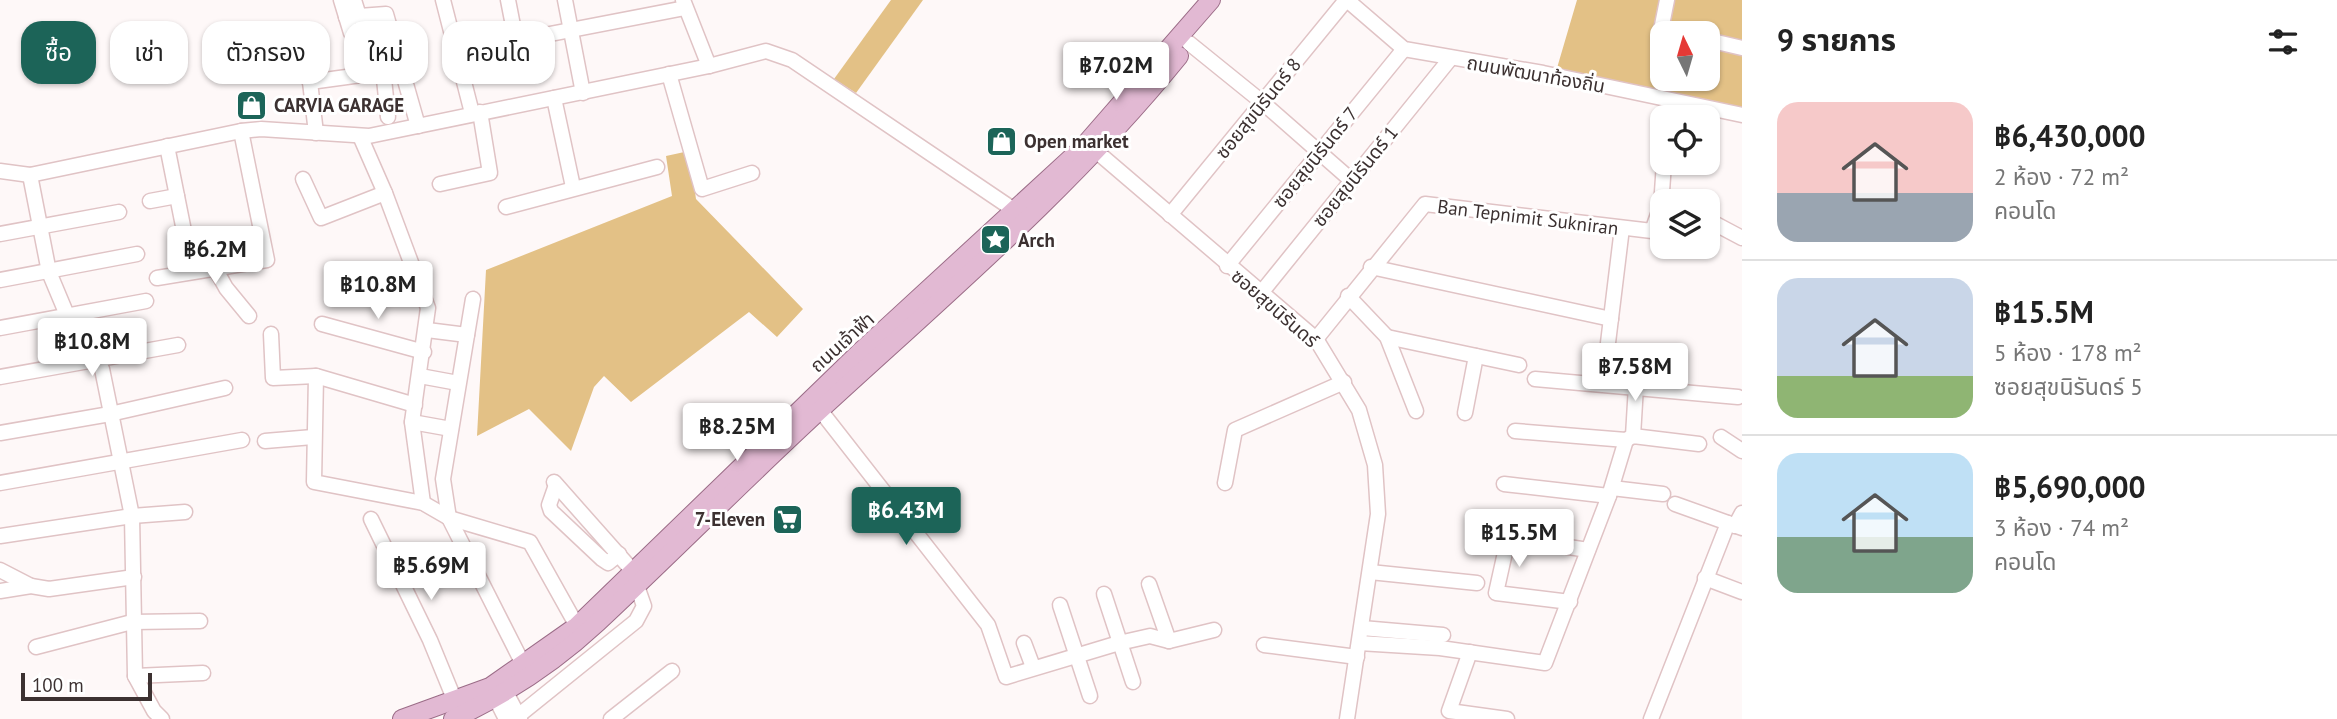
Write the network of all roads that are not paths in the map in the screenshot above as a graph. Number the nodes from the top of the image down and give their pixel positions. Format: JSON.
{"nodes":[{"id":1,"x":341,"y":0,"type":"edge"},
{"id":2,"x":354,"y":0,"type":"edge"},
{"id":3,"x":443,"y":0,"type":"edge"},
{"id":4,"x":508,"y":0,"type":"edge"},
{"id":5,"x":565,"y":0,"type":"edge"},
{"id":6,"x":1211,"y":0,"type":"edge"},
{"id":7,"x":1221,"y":0,"type":"edge"},
{"id":8,"x":1347,"y":0,"type":"edge"},
{"id":9,"x":1667,"y":0,"type":"edge"},
{"id":10,"x":684,"y":4,"type":"edge"},
{"id":11,"x":352,"y":16,"type":"junction"},
{"id":12,"x":449,"y":21,"type":"edge"},
{"id":13,"x":512,"y":21,"type":"edge"},
{"id":14,"x":1663,"y":21,"type":"edge"},
{"id":15,"x":572,"y":31,"type":"junction"},
{"id":16,"x":555,"y":34,"type":"edge"},
{"id":17,"x":1189,"y":43,"type":"junction"},
{"id":18,"x":1720,"y":43,"type":"edge"},
{"id":19,"x":1742,"y":48,"type":"edge"},
{"id":20,"x":1404,"y":49,"type":"junction"},
{"id":21,"x":1450,"y":59,"type":"junction"},
{"id":22,"x":709,"y":66,"type":"junction"},
{"id":23,"x":669,"y":75,"type":"junction"},
{"id":24,"x":330,"y":79,"type":"edge"},
{"id":25,"x":310,"y":84,"type":"edge"},
{"id":26,"x":467,"y":84,"type":"edge"},
{"id":27,"x":583,"y":93,"type":"junction"},
{"id":28,"x":554,"y":98,"type":"junction"},
{"id":29,"x":1672,"y":101,"type":"junction"},
{"id":30,"x":1262,"y":102,"type":"junction"},
{"id":31,"x":1672,"y":105,"type":"edge"},
{"id":32,"x":476,"y":113,"type":"junction"},
{"id":33,"x":1742,"y":115,"type":"edge"},
{"id":34,"x":388,"y":117,"type":"dead end"},
{"id":35,"x":418,"y":125,"type":"junction"},
{"id":36,"x":241,"y":131,"type":"junction"},
{"id":37,"x":316,"y":133,"type":"junction"},
{"id":38,"x":360,"y":136,"type":"junction"},
{"id":39,"x":167,"y":146,"type":"junction"},
{"id":40,"x":1096,"y":151,"type":"junction"},
{"id":41,"x":1319,"y":151,"type":"junction"},
{"id":42,"x":657,"y":167,"type":"dead end"},
{"id":43,"x":0,"y":171,"type":"edge"},
{"id":44,"x":752,"y":173,"type":"dead end"},
{"id":45,"x":30,"y":175,"type":"junction"},
{"id":46,"x":303,"y":179,"type":"dead end"},
{"id":47,"x":1350,"y":180,"type":"junction"},
{"id":48,"x":440,"y":184,"type":"dead end"},
{"id":49,"x":573,"y":187,"type":"junction"},
{"id":50,"x":385,"y":193,"type":"junction"},
{"id":51,"x":177,"y":197,"type":"junction"},
{"id":52,"x":150,"y":201,"type":"dead end"},
{"id":53,"x":506,"y":207,"type":"dead end"},
{"id":54,"x":119,"y":212,"type":"dead end"},
{"id":55,"x":1022,"y":215,"type":"junction"},
{"id":56,"x":1170,"y":215,"type":"junction"},
{"id":57,"x":1720,"y":226,"type":"edge"},
{"id":58,"x":40,"y":228,"type":"junction"},
{"id":59,"x":1622,"y":228,"type":"junction"},
{"id":60,"x":1650,"y":231,"type":"edge"},
{"id":61,"x":0,"y":234,"type":"edge"},
{"id":62,"x":1742,"y":238,"type":"edge"},
{"id":63,"x":137,"y":254,"type":"dead end"},
{"id":64,"x":1227,"y":266,"type":"junction"},
{"id":65,"x":1371,"y":267,"type":"junction"},
{"id":66,"x":215,"y":268,"type":"junction"},
{"id":67,"x":192,"y":271,"type":"junction"},
{"id":68,"x":48,"y":272,"type":"junction"},
{"id":69,"x":157,"y":278,"type":"dead end"},
{"id":70,"x":0,"y":281,"type":"edge"},
{"id":71,"x":1261,"y":293,"type":"junction"},
{"id":72,"x":1348,"y":296,"type":"junction"},
{"id":73,"x":473,"y":299,"type":"dead end"},
{"id":74,"x":146,"y":301,"type":"dead end"},
{"id":75,"x":67,"y":315,"type":"junction"},
{"id":76,"x":249,"y":316,"type":"dead end"},
{"id":77,"x":1611,"y":319,"type":"junction"},
{"id":78,"x":322,"y":324,"type":"dead end"},
{"id":79,"x":0,"y":328,"type":"edge"},
{"id":80,"x":427,"y":330,"type":"junction"},
{"id":81,"x":271,"y":334,"type":"dead end"},
{"id":82,"x":467,"y":335,"type":"junction"},
{"id":83,"x":1387,"y":337,"type":"junction"},
{"id":84,"x":1315,"y":339,"type":"junction"},
{"id":85,"x":178,"y":345,"type":"dead end"},
{"id":86,"x":1607,"y":351,"type":"dead end"},
{"id":87,"x":424,"y":352,"type":"junction"},
{"id":88,"x":1476,"y":356,"type":"junction"},
{"id":89,"x":96,"y":360,"type":"junction"},
{"id":90,"x":1519,"y":365,"type":"dead end"},
{"id":91,"x":316,"y":376,"type":"junction"},
{"id":92,"x":420,"y":376,"type":"junction"},
{"id":93,"x":0,"y":377,"type":"edge"},
{"id":94,"x":1535,"y":379,"type":"dead end"},
{"id":95,"x":1343,"y":382,"type":"junction"},
{"id":96,"x":458,"y":383,"type":"junction"},
{"id":97,"x":1636,"y":386,"type":"junction"},
{"id":98,"x":225,"y":388,"type":"dead end"},
{"id":99,"x":1738,"y":397,"type":"dead end"},
{"id":100,"x":415,"y":405,"type":"junction"},
{"id":101,"x":820,"y":410,"type":"junction"},
{"id":102,"x":1416,"y":411,"type":"dead end"},
{"id":103,"x":1465,"y":413,"type":"dead end"},
{"id":104,"x":110,"y":414,"type":"junction"},
{"id":105,"x":412,"y":422,"type":"junction"},
{"id":106,"x":451,"y":429,"type":"junction"},
{"id":107,"x":1515,"y":431,"type":"dead end"},
{"id":108,"x":0,"y":433,"type":"edge"},
{"id":109,"x":313,"y":437,"type":"junction"},
{"id":110,"x":1721,"y":437,"type":"dead end"},
{"id":111,"x":1629,"y":438,"type":"junction"},
{"id":112,"x":242,"y":440,"type":"dead end"},
{"id":113,"x":265,"y":440,"type":"dead end"},
{"id":114,"x":1699,"y":444,"type":"dead end"},
{"id":115,"x":1740,"y":447,"type":"edge"},
{"id":116,"x":121,"y":462,"type":"junction"},
{"id":117,"x":0,"y":483,"type":"edge"},
{"id":118,"x":1225,"y":483,"type":"dead end"},
{"id":119,"x":1504,"y":484,"type":"dead end"},
{"id":120,"x":1611,"y":492,"type":"junction"},
{"id":121,"x":424,"y":503,"type":"junction"},
{"id":122,"x":185,"y":512,"type":"dead end"},
{"id":123,"x":132,"y":516,"type":"junction"},
{"id":124,"x":449,"y":518,"type":"junction"},
{"id":125,"x":371,"y":519,"type":"dead end"},
{"id":126,"x":1737,"y":522,"type":"edge"},
{"id":127,"x":0,"y":536,"type":"edge"},
{"id":128,"x":1491,"y":536,"type":"dead end"},
{"id":129,"x":1508,"y":539,"type":"junction"},
{"id":130,"x":1588,"y":550,"type":"junction"},
{"id":131,"x":619,"y":554,"type":"junction"},
{"id":132,"x":0,"y":570,"type":"edge"},
{"id":133,"x":1370,"y":572,"type":"junction"},
{"id":134,"x":134,"y":577,"type":"junction"},
{"id":135,"x":635,"y":578,"type":"junction"},
{"id":136,"x":1705,"y":578,"type":"junction"},
{"id":137,"x":1477,"y":583,"type":"dead end"},
{"id":138,"x":1149,"y":584,"type":"dead end"},
{"id":139,"x":31,"y":586,"type":"junction"},
{"id":140,"x":0,"y":591,"type":"edge"},
{"id":141,"x":1742,"y":592,"type":"edge"},
{"id":142,"x":1104,"y":594,"type":"dead end"},
{"id":143,"x":1570,"y":602,"type":"junction"},
{"id":144,"x":1060,"y":605,"type":"dead end"},
{"id":145,"x":200,"y":621,"type":"dead end"},
{"id":146,"x":132,"y":622,"type":"junction"},
{"id":147,"x":577,"y":626,"type":"junction"},
{"id":148,"x":1362,"y":628,"type":"junction"},
{"id":149,"x":1214,"y":630,"type":"dead end"},
{"id":150,"x":1443,"y":635,"type":"dead end"},
{"id":151,"x":1169,"y":641,"type":"junction"},
{"id":152,"x":1024,"y":643,"type":"dead end"},
{"id":153,"x":1119,"y":643,"type":"junction"},
{"id":154,"x":1264,"y":645,"type":"dead end"},
{"id":155,"x":36,"y":648,"type":"dead end"},
{"id":156,"x":1358,"y":650,"type":"junction"},
{"id":157,"x":1470,"y":652,"type":"junction"},
{"id":158,"x":1076,"y":654,"type":"junction"},
{"id":159,"x":524,"y":666,"type":"junction"},
{"id":160,"x":1033,"y":667,"type":"junction"},
{"id":161,"x":672,"y":671,"type":"dead end"},
{"id":162,"x":204,"y":673,"type":"dead end"},
{"id":163,"x":135,"y":676,"type":"junction"},
{"id":164,"x":1133,"y":682,"type":"dead end"},
{"id":165,"x":498,"y":690,"type":"junction"},
{"id":166,"x":1090,"y":695,"type":"dead end"},
{"id":167,"x":455,"y":701,"type":"junction"},
{"id":168,"x":515,"y":718,"type":"edge"},
{"id":169,"x":162,"y":719,"type":"edge"},
{"id":170,"x":401,"y":719,"type":"edge"},
{"id":171,"x":453,"y":719,"type":"edge"},
{"id":172,"x":611,"y":719,"type":"edge"},
{"id":173,"x":1348,"y":719,"type":"edge"},
{"id":174,"x":1507,"y":719,"type":"edge"},
{"id":175,"x":1651,"y":719,"type":"edge"}],
"edges":[{"from":1,"to":11,"type":"street"},
{"from":2,"to":11,"type":"street"},
{"from":3,"to":12,"type":"street"},
{"from":4,"to":13,"type":"street"},
{"from":5,"to":15,"type":"street"},
{"from":6,"to":55,"type":"main road","name":"ถนนเจ้าฟ้า"},
{"from":7,"to":17,"type":"main road","name":"ถนนเจ้าฟ้า"},
{"from":8,"to":20,"type":"street","name":"ถนนพัฒนาท้องถิ่น"},
{"from":8,"to":30,"type":"street","name":"ซอยสุขนิรันดร์ 8"},
{"from":9,"to":14,"type":"street"},
{"from":10,"to":15,"type":"street"},
{"from":10,"to":22,"type":"street"},
{"from":11,"to":35,"type":"street"},
{"from":15,"to":16,"type":"street"},
{"from":15,"to":27,"type":"street"},
{"from":17,"to":30,"type":"street"},
{"from":17,"to":40,"type":"main road","name":"ถนนเจ้าฟ้า"},
{"from":18,"to":19,"type":"street"},
{"from":20,"to":21,"type":"street","name":"ถนนพัฒนาท้องถิ่น"},
{"from":20,"to":41,"type":"street","name":"ซอยสุขนิรันดร์ 7"},
{"from":21,"to":29,"type":"street","name":"ถนนพัฒนาท้องถิ่น"},
{"from":21,"to":47,"type":"street","name":"ซอยสุขนิรันดร์ 1"},
{"from":22,"to":23,"type":"street"},
{"from":22,"to":55,"type":"street"},
{"from":23,"to":27,"type":"street"},
{"from":23,"to":44,"type":"street"},
{"from":24,"to":34,"type":"street"},
{"from":25,"to":37,"type":"street"},
{"from":26,"to":32,"type":"street"},
{"from":27,"to":28,"type":"street"},
{"from":28,"to":32,"type":"street"},
{"from":28,"to":49,"type":"street"},
{"from":29,"to":31,"type":"street"},
{"from":29,"to":33,"type":"street","name":"ถนนพัฒนาท้องถิ่น"},
{"from":30,"to":41,"type":"street"},
{"from":30,"to":56,"type":"street","name":"ซอยสุขนิรันดร์ 8"},
{"from":32,"to":35,"type":"street"},
{"from":32,"to":48,"type":"street"},
{"from":35,"to":38,"type":"street"},
{"from":36,"to":37,"type":"street"},
{"from":36,"to":39,"type":"street"},
{"from":36,"to":66,"type":"street"},
{"from":37,"to":38,"type":"street"},
{"from":38,"to":50,"type":"street"},
{"from":39,"to":45,"type":"street"},
{"from":39,"to":51,"type":"street"},
{"from":40,"to":55,"type":"main road","name":"ถนนเจ้าฟ้า"},
{"from":40,"to":56,"type":"street","name":"ซอยสุขนิรันดร์"},
{"from":41,"to":47,"type":"street"},
{"from":41,"to":64,"type":"street","name":"ซอยสุขนิรันดร์ 7"},
{"from":42,"to":49,"type":"street"},
{"from":43,"to":45,"type":"street"},
{"from":45,"to":58,"type":"street"},
{"from":46,"to":50,"type":"street"},
{"from":47,"to":71,"type":"street","name":"ซอยสุขนิรันดร์ 1"},
{"from":49,"to":53,"type":"street"},
{"from":50,"to":80,"type":"street"},
{"from":51,"to":52,"type":"street"},
{"from":51,"to":67,"type":"street"},
{"from":54,"to":58,"type":"street"},
{"from":55,"to":101,"type":"main road","name":"ถนนเจ้าฟ้า"},
{"from":55,"to":135,"type":"main road","name":"ถนนเจ้าฟ้า"},
{"from":56,"to":64,"type":"street","name":"ซอยสุขนิรันดร์"},
{"from":57,"to":62,"type":"street"},
{"from":58,"to":61,"type":"street"},
{"from":58,"to":68,"type":"street"},
{"from":59,"to":60,"type":"street","name":"Ban Tepnimit Sukniran"},
{"from":59,"to":65,"type":"street","name":"Ban Tepnimit Sukniran"},
{"from":59,"to":77,"type":"street"},
{"from":63,"to":68,"type":"street"},
{"from":64,"to":71,"type":"street","name":"ซอยสุขนิรันดร์"},
{"from":65,"to":72,"type":"street","name":"Ban Tepnimit Sukniran"},
{"from":65,"to":77,"type":"street"},
{"from":66,"to":67,"type":"street"},
{"from":66,"to":76,"type":"street"},
{"from":67,"to":69,"type":"street"},
{"from":68,"to":70,"type":"street"},
{"from":68,"to":75,"type":"street"},
{"from":71,"to":84,"type":"street","name":"ซอยสุขนิรันดร์"},
{"from":72,"to":83,"type":"street"},
{"from":72,"to":84,"type":"street","name":"Ban Tepnimit Sukniran"},
{"from":73,"to":82,"type":"street"},
{"from":74,"to":75,"type":"street"},
{"from":75,"to":79,"type":"street"},
{"from":75,"to":89,"type":"street"},
{"from":77,"to":86,"type":"street"},
{"from":78,"to":87,"type":"street"},
{"from":80,"to":82,"type":"street"},
{"from":80,"to":87,"type":"street"},
{"from":81,"to":91,"type":"street"},
{"from":82,"to":96,"type":"street"},
{"from":83,"to":88,"type":"street"},
{"from":83,"to":102,"type":"street"},
{"from":84,"to":95,"type":"street","name":"ซอยสุขนิรันดร์"},
{"from":85,"to":89,"type":"street"},
{"from":87,"to":92,"type":"street"},
{"from":88,"to":90,"type":"street"},
{"from":88,"to":103,"type":"street"},
{"from":89,"to":93,"type":"street"},
{"from":89,"to":104,"type":"street"},
{"from":91,"to":100,"type":"street"},
{"from":91,"to":109,"type":"street"},
{"from":92,"to":96,"type":"street"},
{"from":92,"to":100,"type":"street"},
{"from":94,"to":97,"type":"street"},
{"from":95,"to":118,"type":"street"},
{"from":95,"to":133,"type":"street","name":"ซอยสุขนิรันดร์"},
{"from":96,"to":106,"type":"street"},
{"from":97,"to":99,"type":"street"},
{"from":97,"to":111,"type":"street"},
{"from":98,"to":104,"type":"street"},
{"from":100,"to":105,"type":"street"},
{"from":101,"to":135,"type":"main road","name":"ถนนเจ้าฟ้า"},
{"from":101,"to":160,"type":"street"},
{"from":104,"to":108,"type":"street"},
{"from":104,"to":116,"type":"street"},
{"from":105,"to":106,"type":"street"},
{"from":105,"to":121,"type":"street"},
{"from":106,"to":124,"type":"street"},
{"from":107,"to":111,"type":"street"},
{"from":109,"to":113,"type":"street"},
{"from":109,"to":121,"type":"street"},
{"from":110,"to":115,"type":"street"},
{"from":111,"to":114,"type":"street"},
{"from":111,"to":120,"type":"street"},
{"from":112,"to":116,"type":"street"},
{"from":116,"to":117,"type":"street"},
{"from":116,"to":123,"type":"street"},
{"from":119,"to":120,"type":"street"},
{"from":120,"to":126,"type":"street"},
{"from":120,"to":130,"type":"street"},
{"from":121,"to":124,"type":"street"},
{"from":122,"to":123,"type":"street"},
{"from":123,"to":127,"type":"street"},
{"from":123,"to":134,"type":"street"},
{"from":124,"to":147,"type":"street"},
{"from":124,"to":159,"type":"street"},
{"from":125,"to":167,"type":"street"},
{"from":126,"to":136,"type":"street"},
{"from":128,"to":129,"type":"street"},
{"from":129,"to":130,"type":"street"},
{"from":129,"to":143,"type":"street"},
{"from":130,"to":143,"type":"street"},
{"from":131,"to":131,"type":"street"},
{"from":131,"to":135,"type":"street"},
{"from":132,"to":139,"type":"street"},
{"from":133,"to":137,"type":"street"},
{"from":133,"to":148,"type":"street","name":"ซอยสุขนิรันดร์"},
{"from":134,"to":139,"type":"street"},
{"from":134,"to":146,"type":"street"},
{"from":135,"to":147,"type":"main road","name":"ถนนเจ้าฟ้า"},
{"from":135,"to":165,"type":"main road","name":"ถนนเจ้าฟ้า"},
{"from":135,"to":168,"type":"street"},
{"from":136,"to":141,"type":"street"},
{"from":136,"to":175,"type":"street"},
{"from":138,"to":151,"type":"street"},
{"from":139,"to":140,"type":"street"},
{"from":142,"to":153,"type":"street"},
{"from":143,"to":157,"type":"street"},
{"from":144,"to":158,"type":"street"},
{"from":145,"to":146,"type":"street"},
{"from":146,"to":155,"type":"street"},
{"from":146,"to":163,"type":"street"},
{"from":147,"to":159,"type":"main road","name":"ถนนเจ้าฟ้า"},
{"from":148,"to":150,"type":"street"},
{"from":148,"to":156,"type":"street","name":"ซอยสุขนิรันดร์"},
{"from":149,"to":151,"type":"street"},
{"from":151,"to":153,"type":"street"},
{"from":152,"to":160,"type":"street"},
{"from":153,"to":158,"type":"street"},
{"from":153,"to":164,"type":"street"},
{"from":154,"to":156,"type":"street"},
{"from":156,"to":157,"type":"street"},
{"from":156,"to":173,"type":"street","name":"ซอยสุขนิรันดร์"},
{"from":157,"to":174,"type":"street"},
{"from":158,"to":160,"type":"street"},
{"from":158,"to":166,"type":"street"},
{"from":159,"to":165,"type":"main road","name":"ถนนเจ้าฟ้า"},
{"from":161,"to":172,"type":"street"},
{"from":162,"to":163,"type":"street"},
{"from":163,"to":169,"type":"street"},
{"from":165,"to":167,"type":"main road","name":"ถนนเจ้าฟ้า"},
{"from":165,"to":168,"type":"street"},
{"from":165,"to":171,"type":"main road","name":"ถนนเจ้าฟ้า"},
{"from":167,"to":170,"type":"main road","name":"ถนนเจ้าฟ้า"}]}
